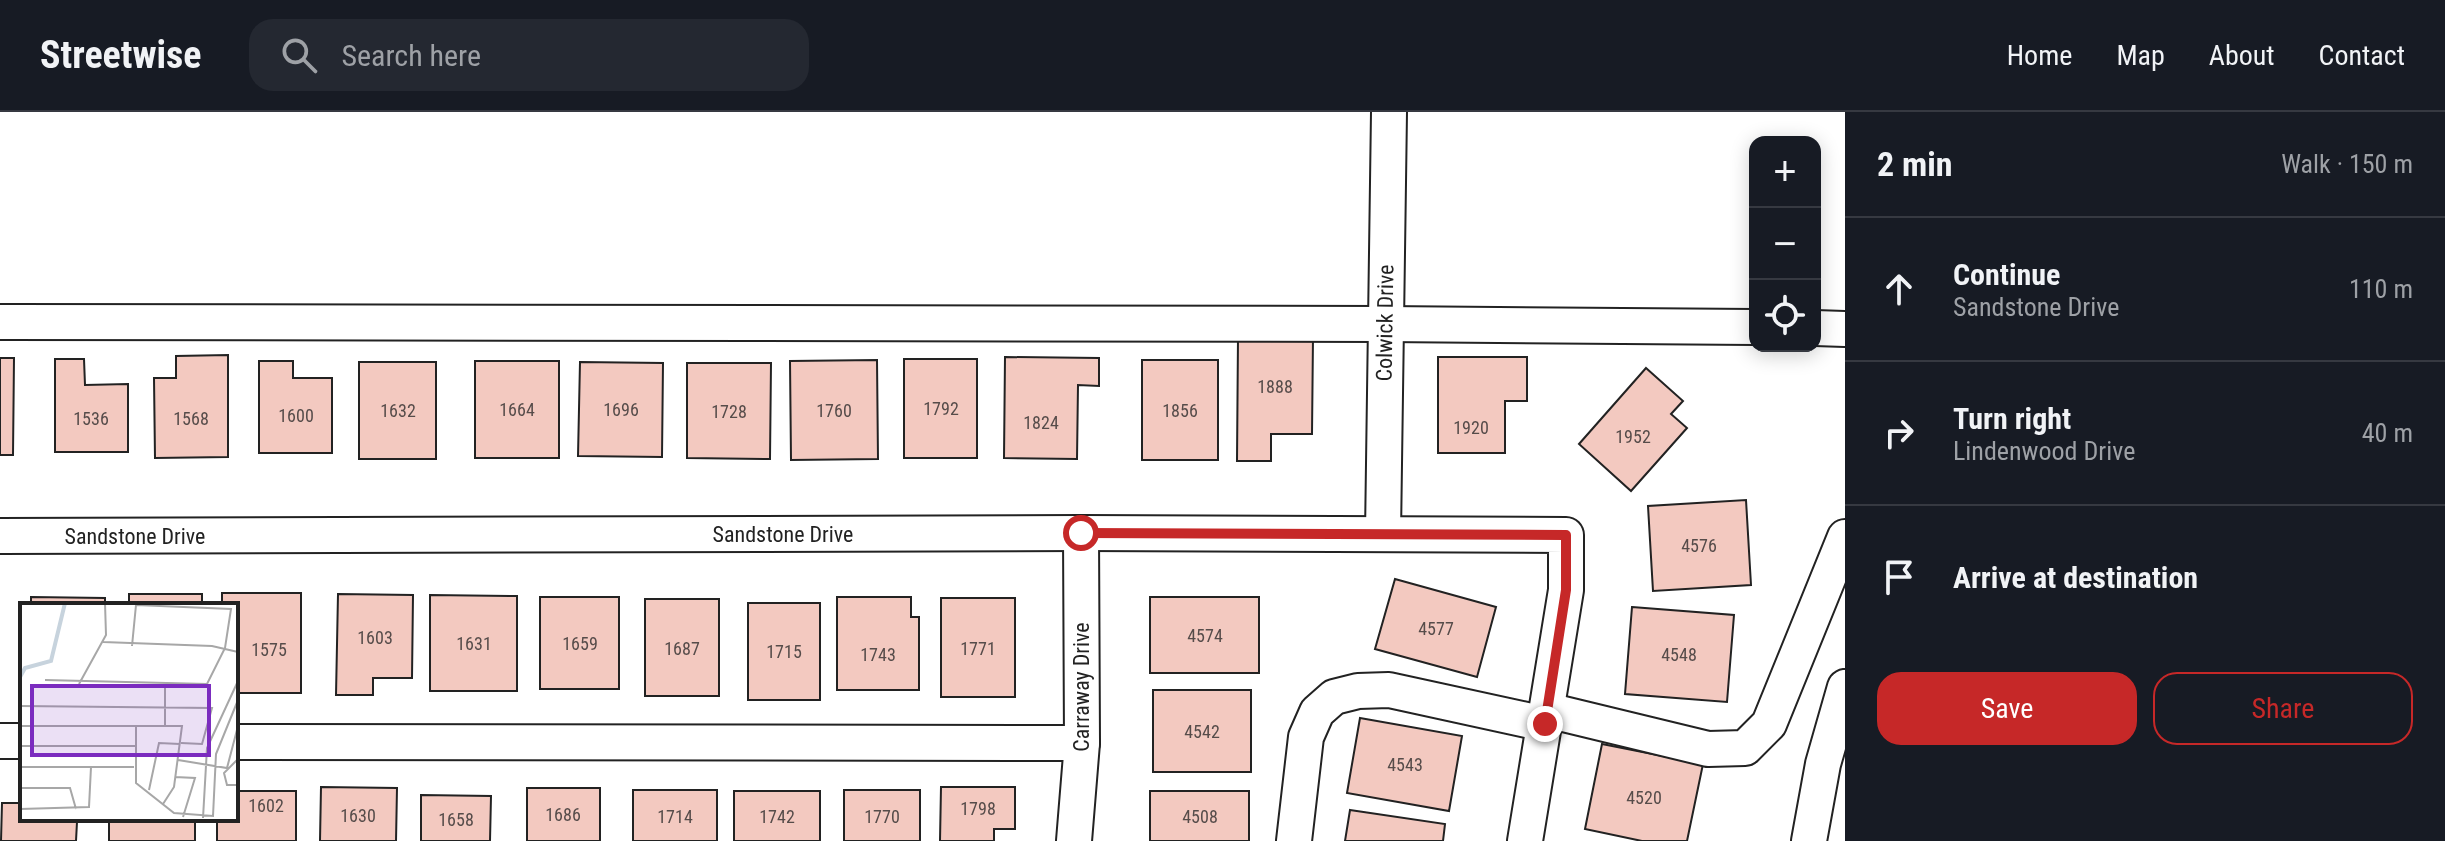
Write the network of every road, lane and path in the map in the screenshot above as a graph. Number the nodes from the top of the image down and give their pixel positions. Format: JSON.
{"nodes":[{"id":1,"x":1389,"y":112,"type":"edge"},
{"id":2,"x":0,"y":322,"type":"edge"},
{"id":3,"x":1385,"y":324,"type":"junction"},
{"id":4,"x":1749,"y":327,"type":"edge"},
{"id":5,"x":1821,"y":328,"type":"edge"},
{"id":6,"x":1845,"y":329,"type":"edge"},
{"id":7,"x":1081,"y":533,"type":"junction"},
{"id":8,"x":1383,"y":534,"type":"junction"},
{"id":9,"x":0,"y":536,"type":"edge"},
{"id":10,"x":1845,"y":537,"type":"edge"},
{"id":11,"x":1845,"y":687,"type":"edge"},
{"id":12,"x":1546,"y":717,"type":"junction"},
{"id":13,"x":238,"y":742,"type":"edge"},
{"id":14,"x":1082,"y":743,"type":"junction"},
{"id":15,"x":1074,"y":841,"type":"edge"},
{"id":16,"x":1294,"y":841,"type":"edge"},
{"id":17,"x":1525,"y":841,"type":"edge"},
{"id":18,"x":1809,"y":841,"type":"edge"}],
"edges":[{"from":1,"to":3,"type":"street","name":"Colwick Drive"},
{"from":2,"to":3,"type":"street"},
{"from":3,"to":4,"type":"street"},
{"from":3,"to":8,"type":"street","name":"Colwick Drive"},
{"from":5,"to":6,"type":"street"},
{"from":7,"to":8,"type":"street","name":"Sandstone Drive"},
{"from":7,"to":9,"type":"street","name":"Sandstone Drive"},
{"from":7,"to":14,"type":"street","name":"Carraway Drive"},
{"from":8,"to":12,"type":"street","name":"Sandstone Drive"},
{"from":10,"to":12,"type":"street"},
{"from":11,"to":18,"type":"street"},
{"from":12,"to":16,"type":"street"},
{"from":12,"to":17,"type":"street"},
{"from":13,"to":14,"type":"street"},
{"from":14,"to":15,"type":"street","name":"Carraway Drive"}]}
